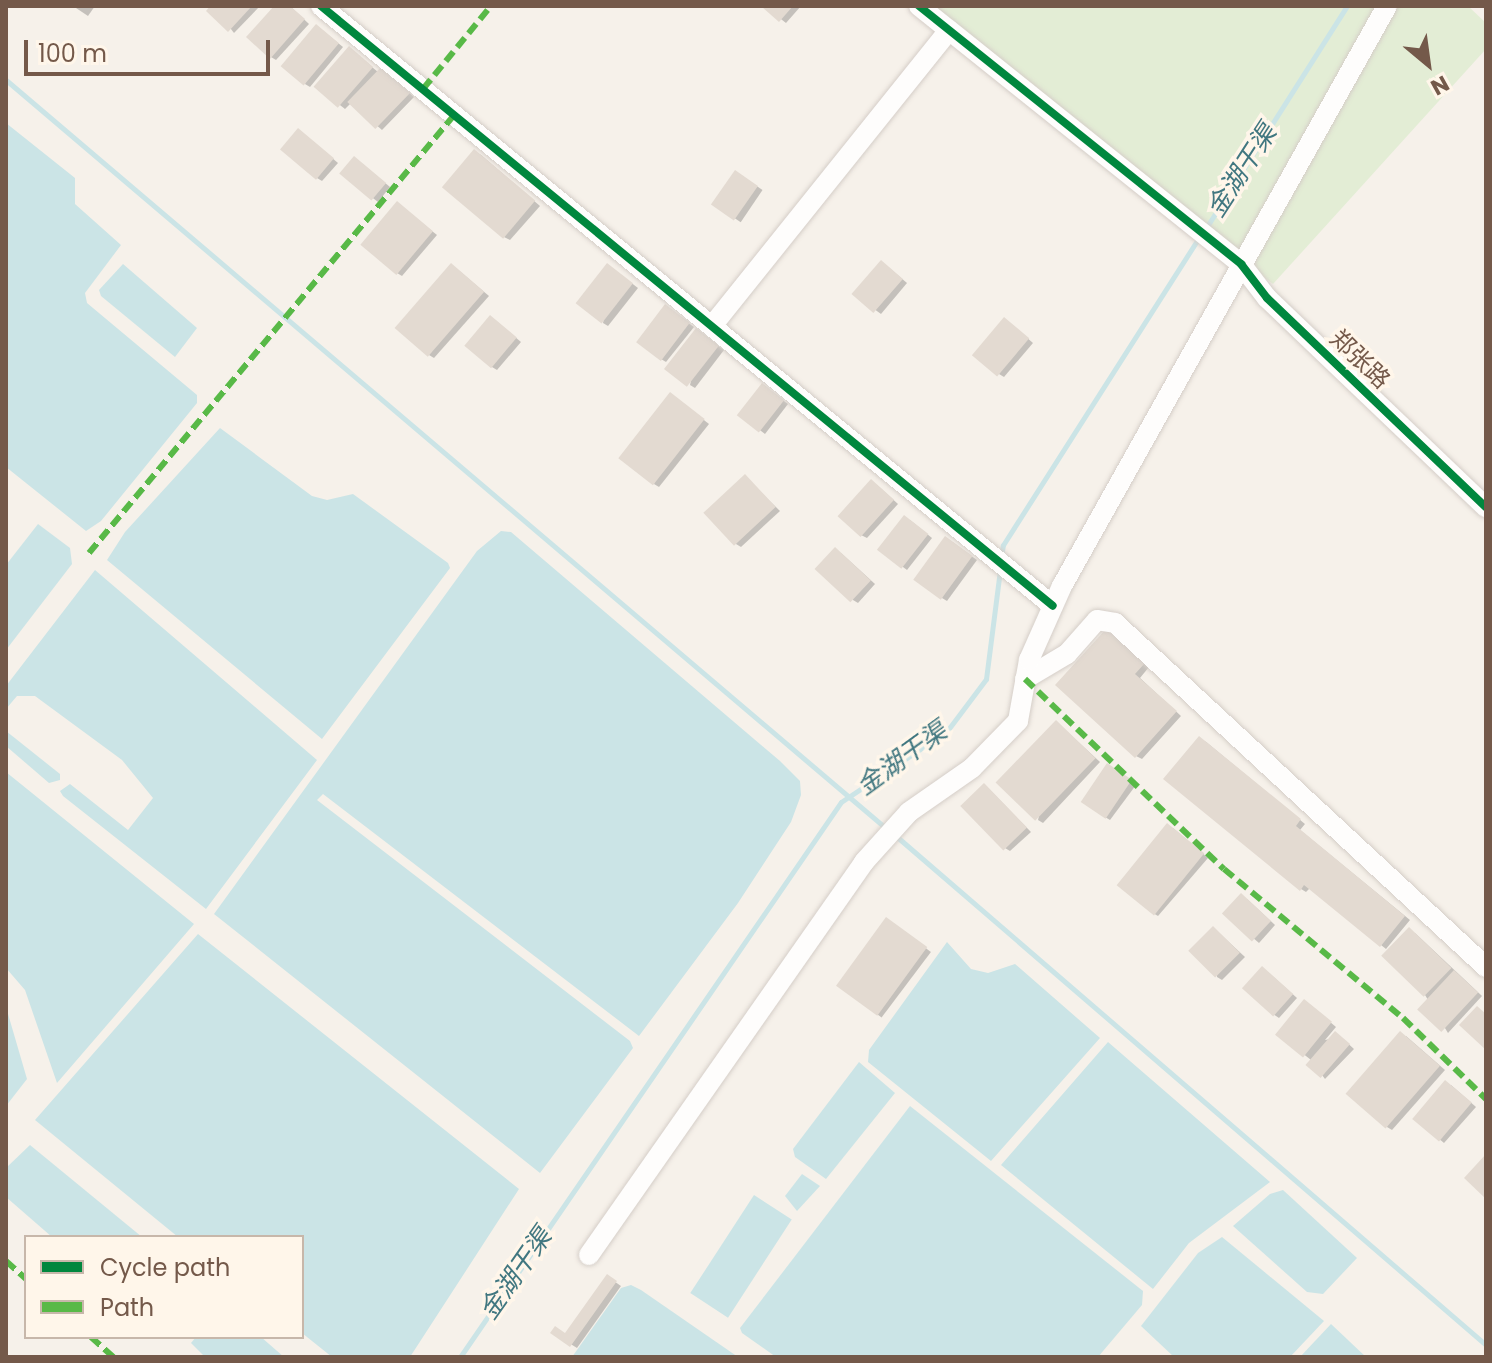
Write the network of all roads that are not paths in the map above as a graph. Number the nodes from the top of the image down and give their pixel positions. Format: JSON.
{"nodes":[{"id":1,"x":321,"y":6,"type":"edge"},
{"id":2,"x":919,"y":6,"type":"edge"},
{"id":3,"x":1387,"y":6,"type":"edge"},
{"id":4,"x":949,"y":30,"type":"junction"},
{"id":5,"x":1241,"y":264,"type":"junction"},
{"id":6,"x":712,"y":326,"type":"junction"},
{"id":7,"x":1486,"y":507,"type":"edge"},
{"id":8,"x":1053,"y":606,"type":"junction"},
{"id":9,"x":1025,"y":679,"type":"junction"},
{"id":10,"x":1486,"y":967,"type":"edge"},
{"id":11,"x":589,"y":1255,"type":"dead end"}],
"edges":[{"from":1,"to":6,"type":"street"},
{"from":2,"to":4,"type":"street","name":"郑张路"},
{"from":3,"to":5,"type":"street"},
{"from":4,"to":5,"type":"street","name":"郑张路"},
{"from":4,"to":6,"type":"street"},
{"from":5,"to":7,"type":"street","name":"郑张路"},
{"from":5,"to":8,"type":"street"},
{"from":6,"to":8,"type":"street"},
{"from":8,"to":9,"type":"street"},
{"from":9,"to":10,"type":"street"},
{"from":9,"to":11,"type":"street"}]}
